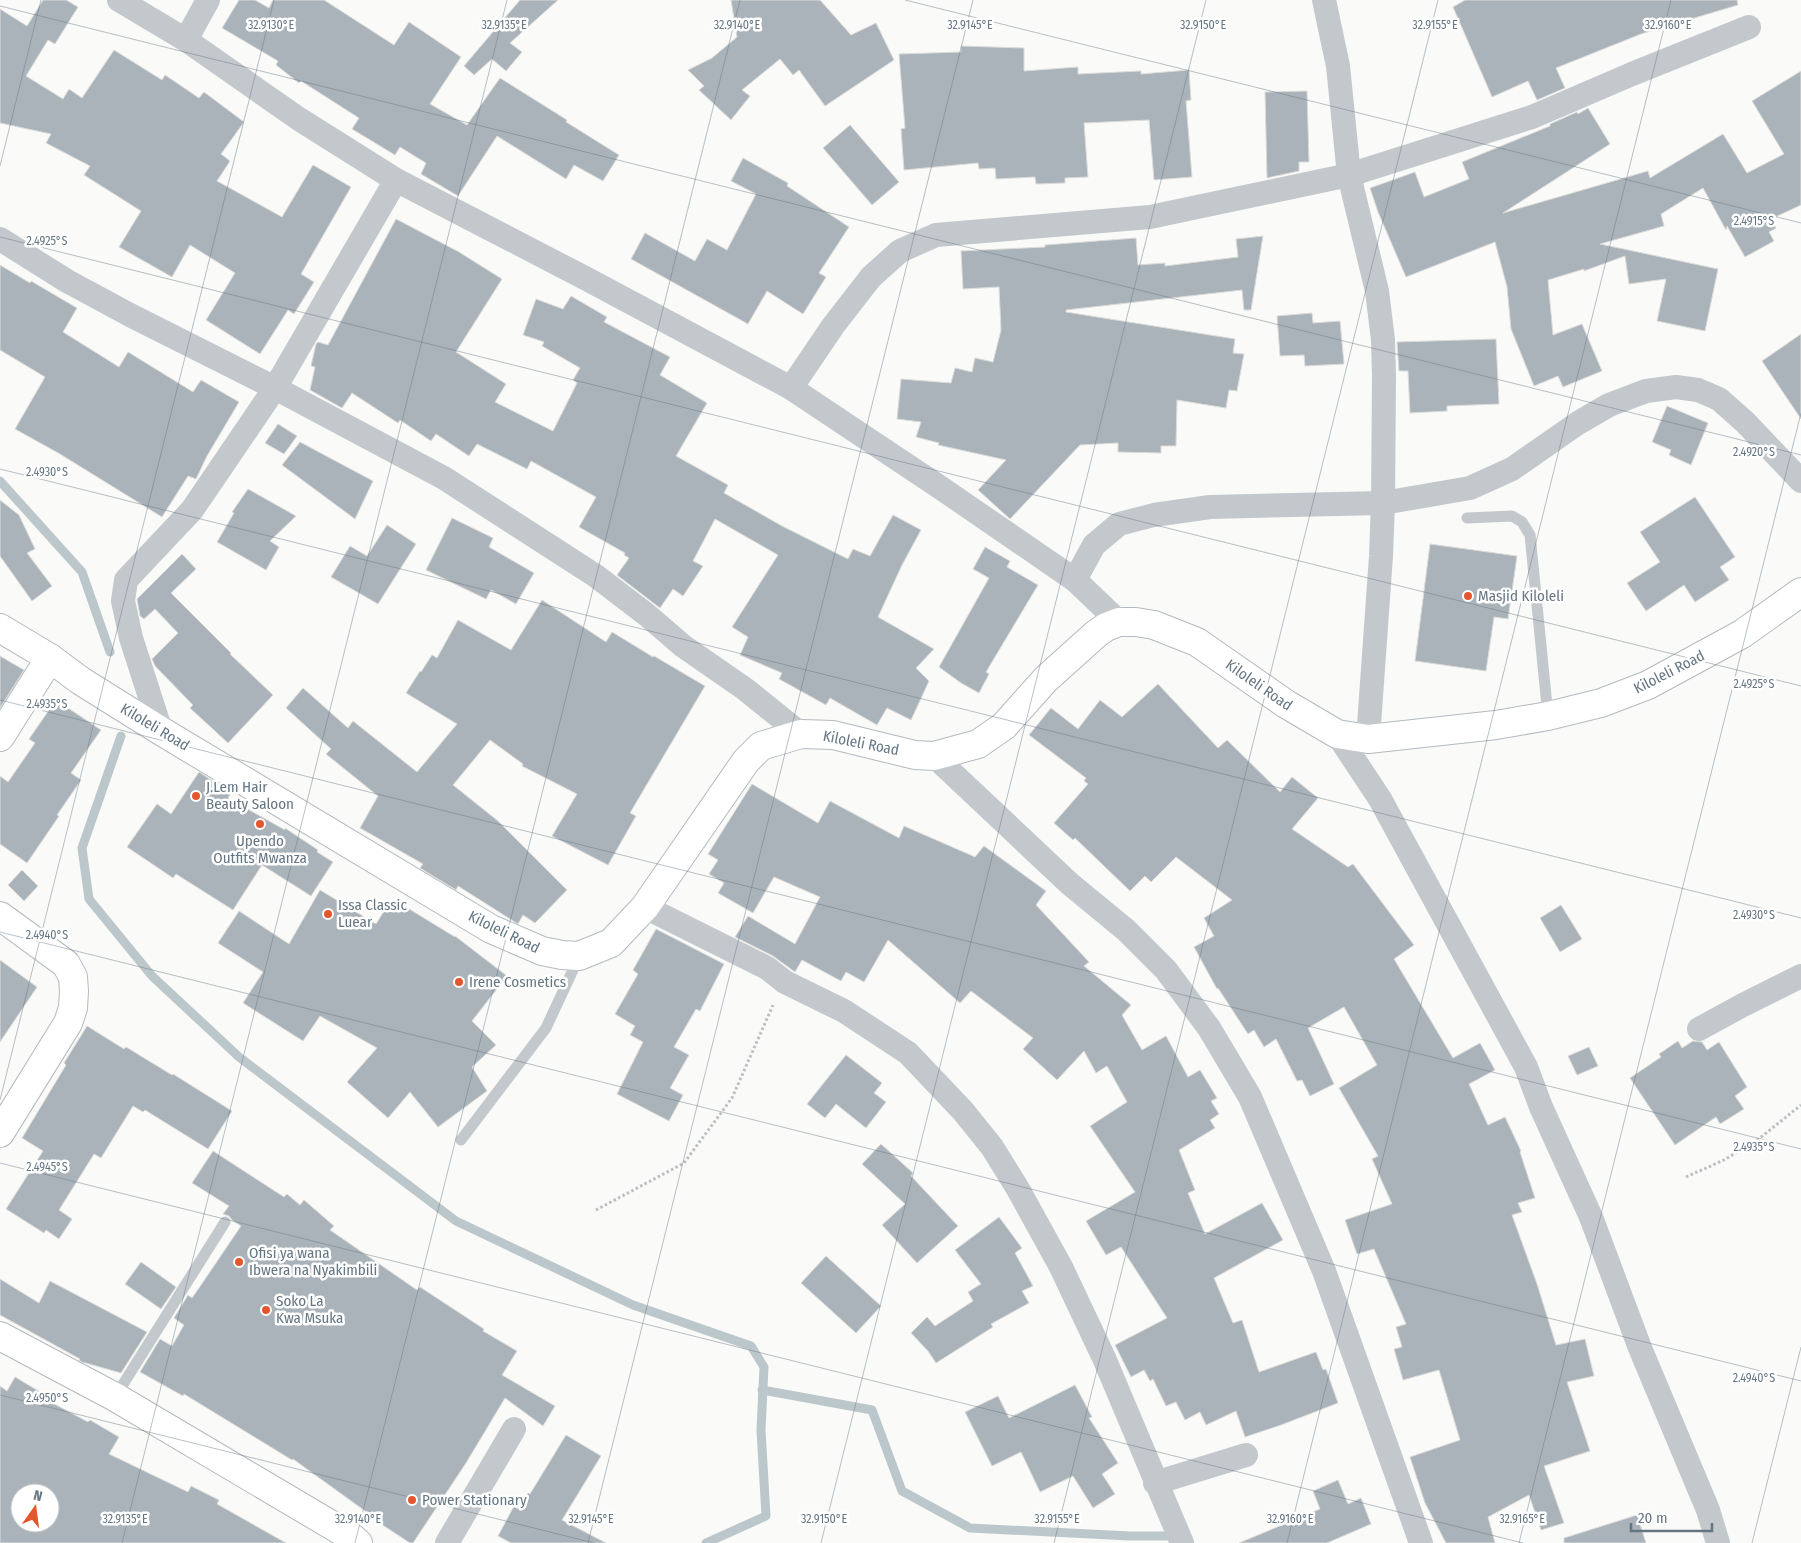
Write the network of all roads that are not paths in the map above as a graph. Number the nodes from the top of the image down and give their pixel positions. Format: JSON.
{"nodes":[{"id":1,"x":119,"y":0,"type":"edge"},
{"id":2,"x":208,"y":0,"type":"edge"},
{"id":3,"x":1324,"y":0,"type":"edge"},
{"id":4,"x":1749,"y":28,"type":"dead end"},
{"id":5,"x":186,"y":40,"type":"junction"},
{"id":6,"x":1349,"y":175,"type":"junction"},
{"id":7,"x":396,"y":180,"type":"junction"},
{"id":8,"x":0,"y":239,"type":"edge"},
{"id":9,"x":275,"y":388,"type":"junction"},
{"id":10,"x":791,"y":388,"type":"junction"},
{"id":11,"x":1801,"y":481,"type":"edge"},
{"id":12,"x":1383,"y":503,"type":"junction"},
{"id":13,"x":1467,"y":518,"type":"dead end"},
{"id":14,"x":1075,"y":580,"type":"junction"},
{"id":15,"x":1801,"y":592,"type":"edge"},
{"id":16,"x":1119,"y":622,"type":"junction"},
{"id":17,"x":0,"y":628,"type":"edge"},
{"id":18,"x":50,"y":658,"type":"junction"},
{"id":19,"x":1548,"y":716,"type":"junction"},
{"id":20,"x":161,"y":731,"type":"junction"},
{"id":21,"x":802,"y":734,"type":"junction"},
{"id":22,"x":1337,"y":734,"type":"junction"},
{"id":23,"x":0,"y":737,"type":"edge"},
{"id":24,"x":1368,"y":739,"type":"junction"},
{"id":25,"x":934,"y":756,"type":"junction"},
{"id":26,"x":645,"y":906,"type":"junction"},
{"id":27,"x":0,"y":916,"type":"edge"},
{"id":28,"x":579,"y":956,"type":"junction"},
{"id":29,"x":1801,"y":976,"type":"edge"},
{"id":30,"x":1699,"y":1029,"type":"dead end"},
{"id":31,"x":0,"y":1133,"type":"edge"},
{"id":32,"x":461,"y":1140,"type":"dead end"},
{"id":33,"x":225,"y":1222,"type":"dead end"},
{"id":34,"x":0,"y":1336,"type":"edge"},
{"id":35,"x":115,"y":1397,"type":"junction"},
{"id":36,"x":514,"y":1429,"type":"dead end"},
{"id":37,"x":1246,"y":1455,"type":"dead end"},
{"id":38,"x":1155,"y":1483,"type":"junction"},
{"id":39,"x":358,"y":1543,"type":"edge"},
{"id":40,"x":447,"y":1543,"type":"edge"},
{"id":41,"x":1182,"y":1543,"type":"edge"},
{"id":42,"x":1421,"y":1543,"type":"edge"},
{"id":43,"x":1718,"y":1543,"type":"edge"}],
"edges":[{"from":1,"to":5,"type":"street"},
{"from":2,"to":5,"type":"street"},
{"from":3,"to":6,"type":"street"},
{"from":4,"to":6,"type":"street"},
{"from":5,"to":7,"type":"street"},
{"from":6,"to":10,"type":"street"},
{"from":6,"to":12,"type":"street"},
{"from":7,"to":9,"type":"street"},
{"from":7,"to":10,"type":"street"},
{"from":8,"to":9,"type":"street"},
{"from":9,"to":20,"type":"street"},
{"from":9,"to":21,"type":"street"},
{"from":10,"to":14,"type":"street"},
{"from":11,"to":12,"type":"street"},
{"from":12,"to":14,"type":"street"},
{"from":12,"to":24,"type":"street"},
{"from":13,"to":19,"type":"lane"},
{"from":14,"to":16,"type":"street"},
{"from":15,"to":19,"type":"main road","name":"Kiloleli Road"},
{"from":16,"to":22,"type":"main road","name":"Kiloleli Road"},
{"from":16,"to":25,"type":"main road","name":"Kiloleli Road"},
{"from":17,"to":18,"type":"main road","name":"Kiloleli Road"},
{"from":18,"to":20,"type":"main road","name":"Kiloleli Road"},
{"from":18,"to":23,"type":"main road"},
{"from":19,"to":24,"type":"main road","name":"Kiloleli Road"},
{"from":20,"to":28,"type":"main road","name":"Kiloleli Road"},
{"from":21,"to":25,"type":"main road","name":"Kiloleli Road"},
{"from":21,"to":26,"type":"main road","name":"Kiloleli Road"},
{"from":22,"to":24,"type":"main road","name":"Kiloleli Road"},
{"from":22,"to":43,"type":"street"},
{"from":25,"to":42,"type":"street"},
{"from":26,"to":28,"type":"main road","name":"Kiloleli Road"},
{"from":26,"to":38,"type":"street"},
{"from":27,"to":31,"type":"main road"},
{"from":28,"to":32,"type":"lane"},
{"from":29,"to":30,"type":"street"},
{"from":33,"to":35,"type":"lane"},
{"from":34,"to":35,"type":"main road"},
{"from":35,"to":39,"type":"main road"},
{"from":36,"to":40,"type":"street"},
{"from":37,"to":38,"type":"street"},
{"from":38,"to":41,"type":"street"}]}
